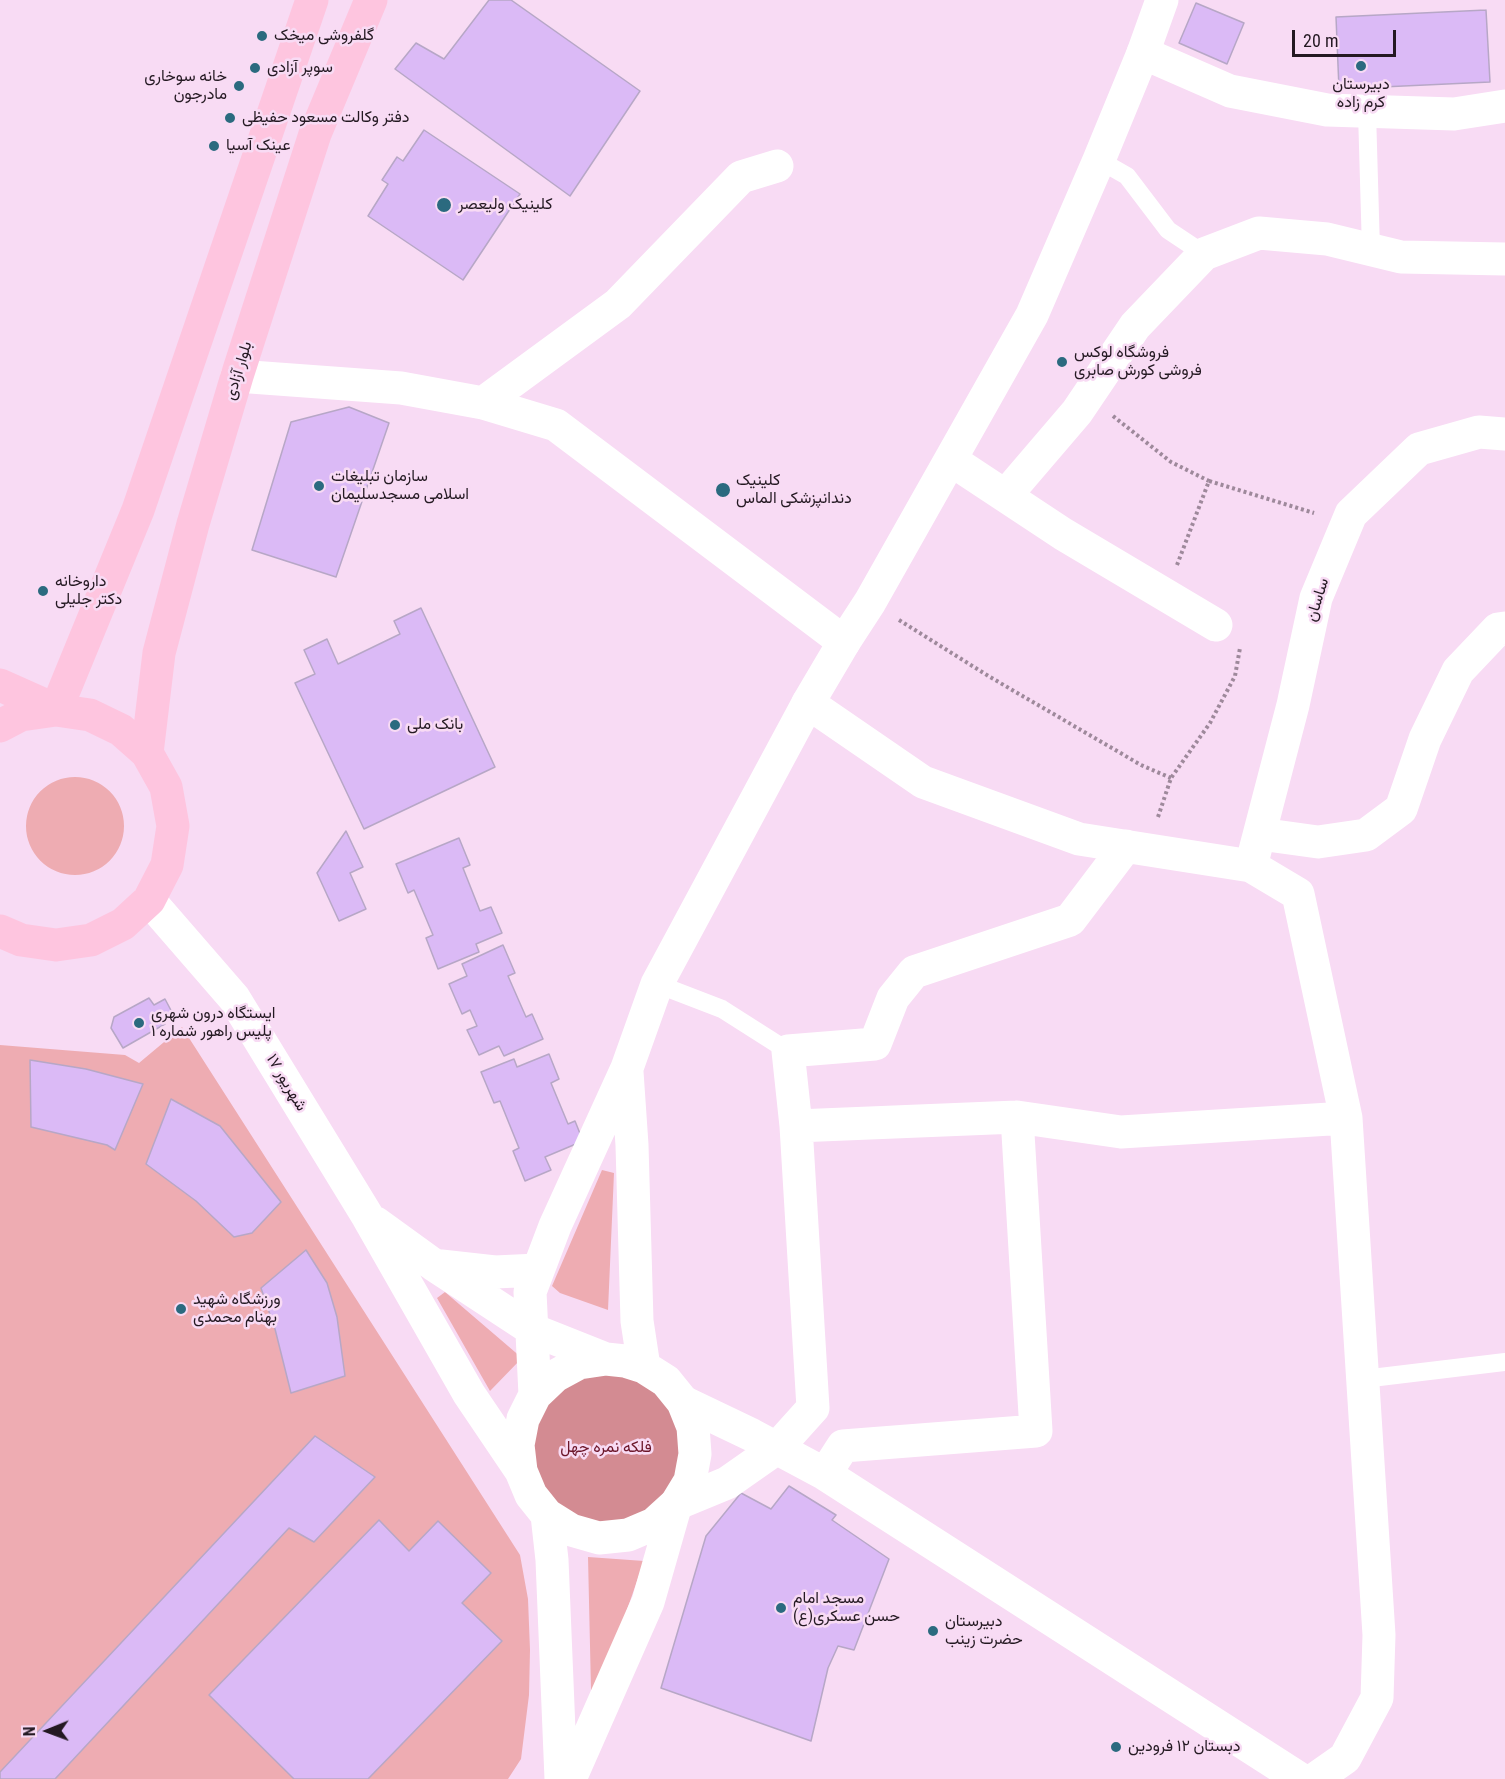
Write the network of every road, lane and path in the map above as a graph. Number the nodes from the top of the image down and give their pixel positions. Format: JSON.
{"nodes":[{"id":1,"x":312,"y":0,"type":"edge"},
{"id":2,"x":371,"y":0,"type":"edge"},
{"id":3,"x":1162,"y":0,"type":"edge"},
{"id":4,"x":1143,"y":52,"type":"junction"},
{"id":5,"x":1505,"y":106,"type":"edge"},
{"id":6,"x":1367,"y":112,"type":"junction"},
{"id":7,"x":1099,"y":160,"type":"junction"},
{"id":8,"x":777,"y":166,"type":"dead end"},
{"id":9,"x":1371,"y":250,"type":"junction"},
{"id":10,"x":1204,"y":254,"type":"junction"},
{"id":11,"x":1505,"y":259,"type":"edge"},
{"id":12,"x":237,"y":376,"type":"junction"},
{"id":13,"x":1089,"y":396,"type":"junction"},
{"id":14,"x":483,"y":403,"type":"junction"},
{"id":15,"x":1505,"y":434,"type":"edge"},
{"id":16,"x":951,"y":460,"type":"junction"},
{"id":17,"x":1209,"y":480,"type":"junction"},
{"id":18,"x":1006,"y":495,"type":"junction"},
{"id":19,"x":1347,"y":523,"type":"junction"},
{"id":20,"x":1165,"y":596,"type":"junction"},
{"id":21,"x":870,"y":602,"type":"junction"},
{"id":22,"x":1216,"y":625,"type":"joint"},
{"id":23,"x":1505,"y":628,"type":"edge"},
{"id":24,"x":843,"y":642,"type":"junction"},
{"id":25,"x":0,"y":685,"type":"edge"},
{"id":26,"x":808,"y":703,"type":"junction"},
{"id":27,"x":56,"y":710,"type":"junction"},
{"id":28,"x":0,"y":726,"type":"edge"},
{"id":29,"x":147,"y":753,"type":"junction"},
{"id":30,"x":1171,"y":778,"type":"junction"},
{"id":31,"x":1260,"y":834,"type":"junction"},
{"id":32,"x":1137,"y":848,"type":"junction"},
{"id":33,"x":1251,"y":866,"type":"junction"},
{"id":34,"x":149,"y":900,"type":"junction"},
{"id":35,"x":7,"y":941,"type":"edge"},
{"id":36,"x":657,"y":984,"type":"junction"},
{"id":37,"x":788,"y":1051,"type":"junction"},
{"id":38,"x":627,"y":1068,"type":"junction"},
{"id":39,"x":1017,"y":1117,"type":"junction"},
{"id":40,"x":1346,"y":1118,"type":"junction"},
{"id":41,"x":796,"y":1125,"type":"junction"},
{"id":42,"x":368,"y":1217,"type":"junction"},
{"id":43,"x":434,"y":1265,"type":"junction"},
{"id":44,"x":538,"y":1270,"type":"junction"},
{"id":45,"x":533,"y":1330,"type":"junction"},
{"id":46,"x":606,"y":1359,"type":"junction"},
{"id":47,"x":1505,"y":1362,"type":"edge"},
{"id":48,"x":644,"y":1367,"type":"junction"},
{"id":49,"x":1363,"y":1379,"type":"junction"},
{"id":50,"x":535,"y":1395,"type":"junction"},
{"id":51,"x":682,"y":1402,"type":"junction"},
{"id":52,"x":777,"y":1448,"type":"junction"},
{"id":53,"x":521,"y":1472,"type":"junction"},
{"id":54,"x":825,"y":1474,"type":"junction"},
{"id":55,"x":676,"y":1504,"type":"junction"},
{"id":56,"x":547,"y":1515,"type":"junction"},
{"id":57,"x":561,"y":1779,"type":"edge"},
{"id":58,"x":570,"y":1779,"type":"edge"},
{"id":59,"x":1300,"y":1779,"type":"edge"},
{"id":60,"x":1314,"y":1779,"type":"edge"}],
"edges":[{"from":1,"to":27,"type":"main road"},
{"from":2,"to":12,"type":"main road","name":"بلوار آزادی"},
{"from":3,"to":4,"type":"street"},
{"from":4,"to":6,"type":"street"},
{"from":4,"to":7,"type":"street"},
{"from":5,"to":6,"type":"street"},
{"from":6,"to":9,"type":"lane"},
{"from":7,"to":10,"type":"lane"},
{"from":7,"to":16,"type":"street"},
{"from":8,"to":14,"type":"street"},
{"from":9,"to":10,"type":"street"},
{"from":9,"to":11,"type":"street"},
{"from":10,"to":13,"type":"street"},
{"from":12,"to":14,"type":"street"},
{"from":12,"to":29,"type":"main road","name":"بلوار آزادی"},
{"from":13,"to":17,"type":"path"},
{"from":13,"to":18,"type":"street"},
{"from":14,"to":24,"type":"street"},
{"from":15,"to":19,"type":"street","name":"ساسان"},
{"from":16,"to":18,"type":"street"},
{"from":16,"to":21,"type":"street"},
{"from":17,"to":19,"type":"path"},
{"from":17,"to":20,"type":"path"},
{"from":18,"to":20,"type":"street"},
{"from":19,"to":31,"type":"street","name":"ساسان"},
{"from":20,"to":22,"type":"street"},
{"from":21,"to":24,"type":"street"},
{"from":21,"to":30,"type":"path"},
{"from":22,"to":30,"type":"path"},
{"from":23,"to":31,"type":"street"},
{"from":24,"to":26,"type":"street"},
{"from":25,"to":27,"type":"main road"},
{"from":26,"to":32,"type":"street"},
{"from":26,"to":36,"type":"street"},
{"from":27,"to":28,"type":"main road"},
{"from":27,"to":29,"type":"main road"},
{"from":29,"to":34,"type":"main road"},
{"from":30,"to":32,"type":"path"},
{"from":31,"to":33,"type":"street","name":"ساسان"},
{"from":32,"to":33,"type":"street"},
{"from":32,"to":37,"type":"street"},
{"from":33,"to":40,"type":"street"},
{"from":34,"to":35,"type":"main road"},
{"from":34,"to":42,"type":"street","name":"۱۷ شهریور"},
{"from":36,"to":37,"type":"lane"},
{"from":36,"to":38,"type":"street"},
{"from":37,"to":41,"type":"street"},
{"from":38,"to":44,"type":"street"},
{"from":38,"to":48,"type":"street"},
{"from":39,"to":40,"type":"street"},
{"from":39,"to":41,"type":"street"},
{"from":39,"to":54,"type":"street"},
{"from":40,"to":49,"type":"street"},
{"from":41,"to":52,"type":"street"},
{"from":42,"to":43,"type":"street"},
{"from":42,"to":53,"type":"street","name":"۱۷ شهریور"},
{"from":43,"to":44,"type":"street"},
{"from":43,"to":45,"type":"street"},
{"from":44,"to":45,"type":"street"},
{"from":45,"to":46,"type":"street"},
{"from":45,"to":50,"type":"street"},
{"from":46,"to":48,"type":"street"},
{"from":46,"to":50,"type":"street"},
{"from":47,"to":49,"type":"lane"},
{"from":48,"to":51,"type":"street"},
{"from":49,"to":60,"type":"street"},
{"from":50,"to":53,"type":"street"},
{"from":51,"to":52,"type":"street"},
{"from":51,"to":55,"type":"street"},
{"from":52,"to":54,"type":"street"},
{"from":52,"to":55,"type":"street"},
{"from":53,"to":56,"type":"street"},
{"from":54,"to":59,"type":"street"},
{"from":55,"to":56,"type":"street"},
{"from":55,"to":58,"type":"street"},
{"from":56,"to":57,"type":"street"}]}
